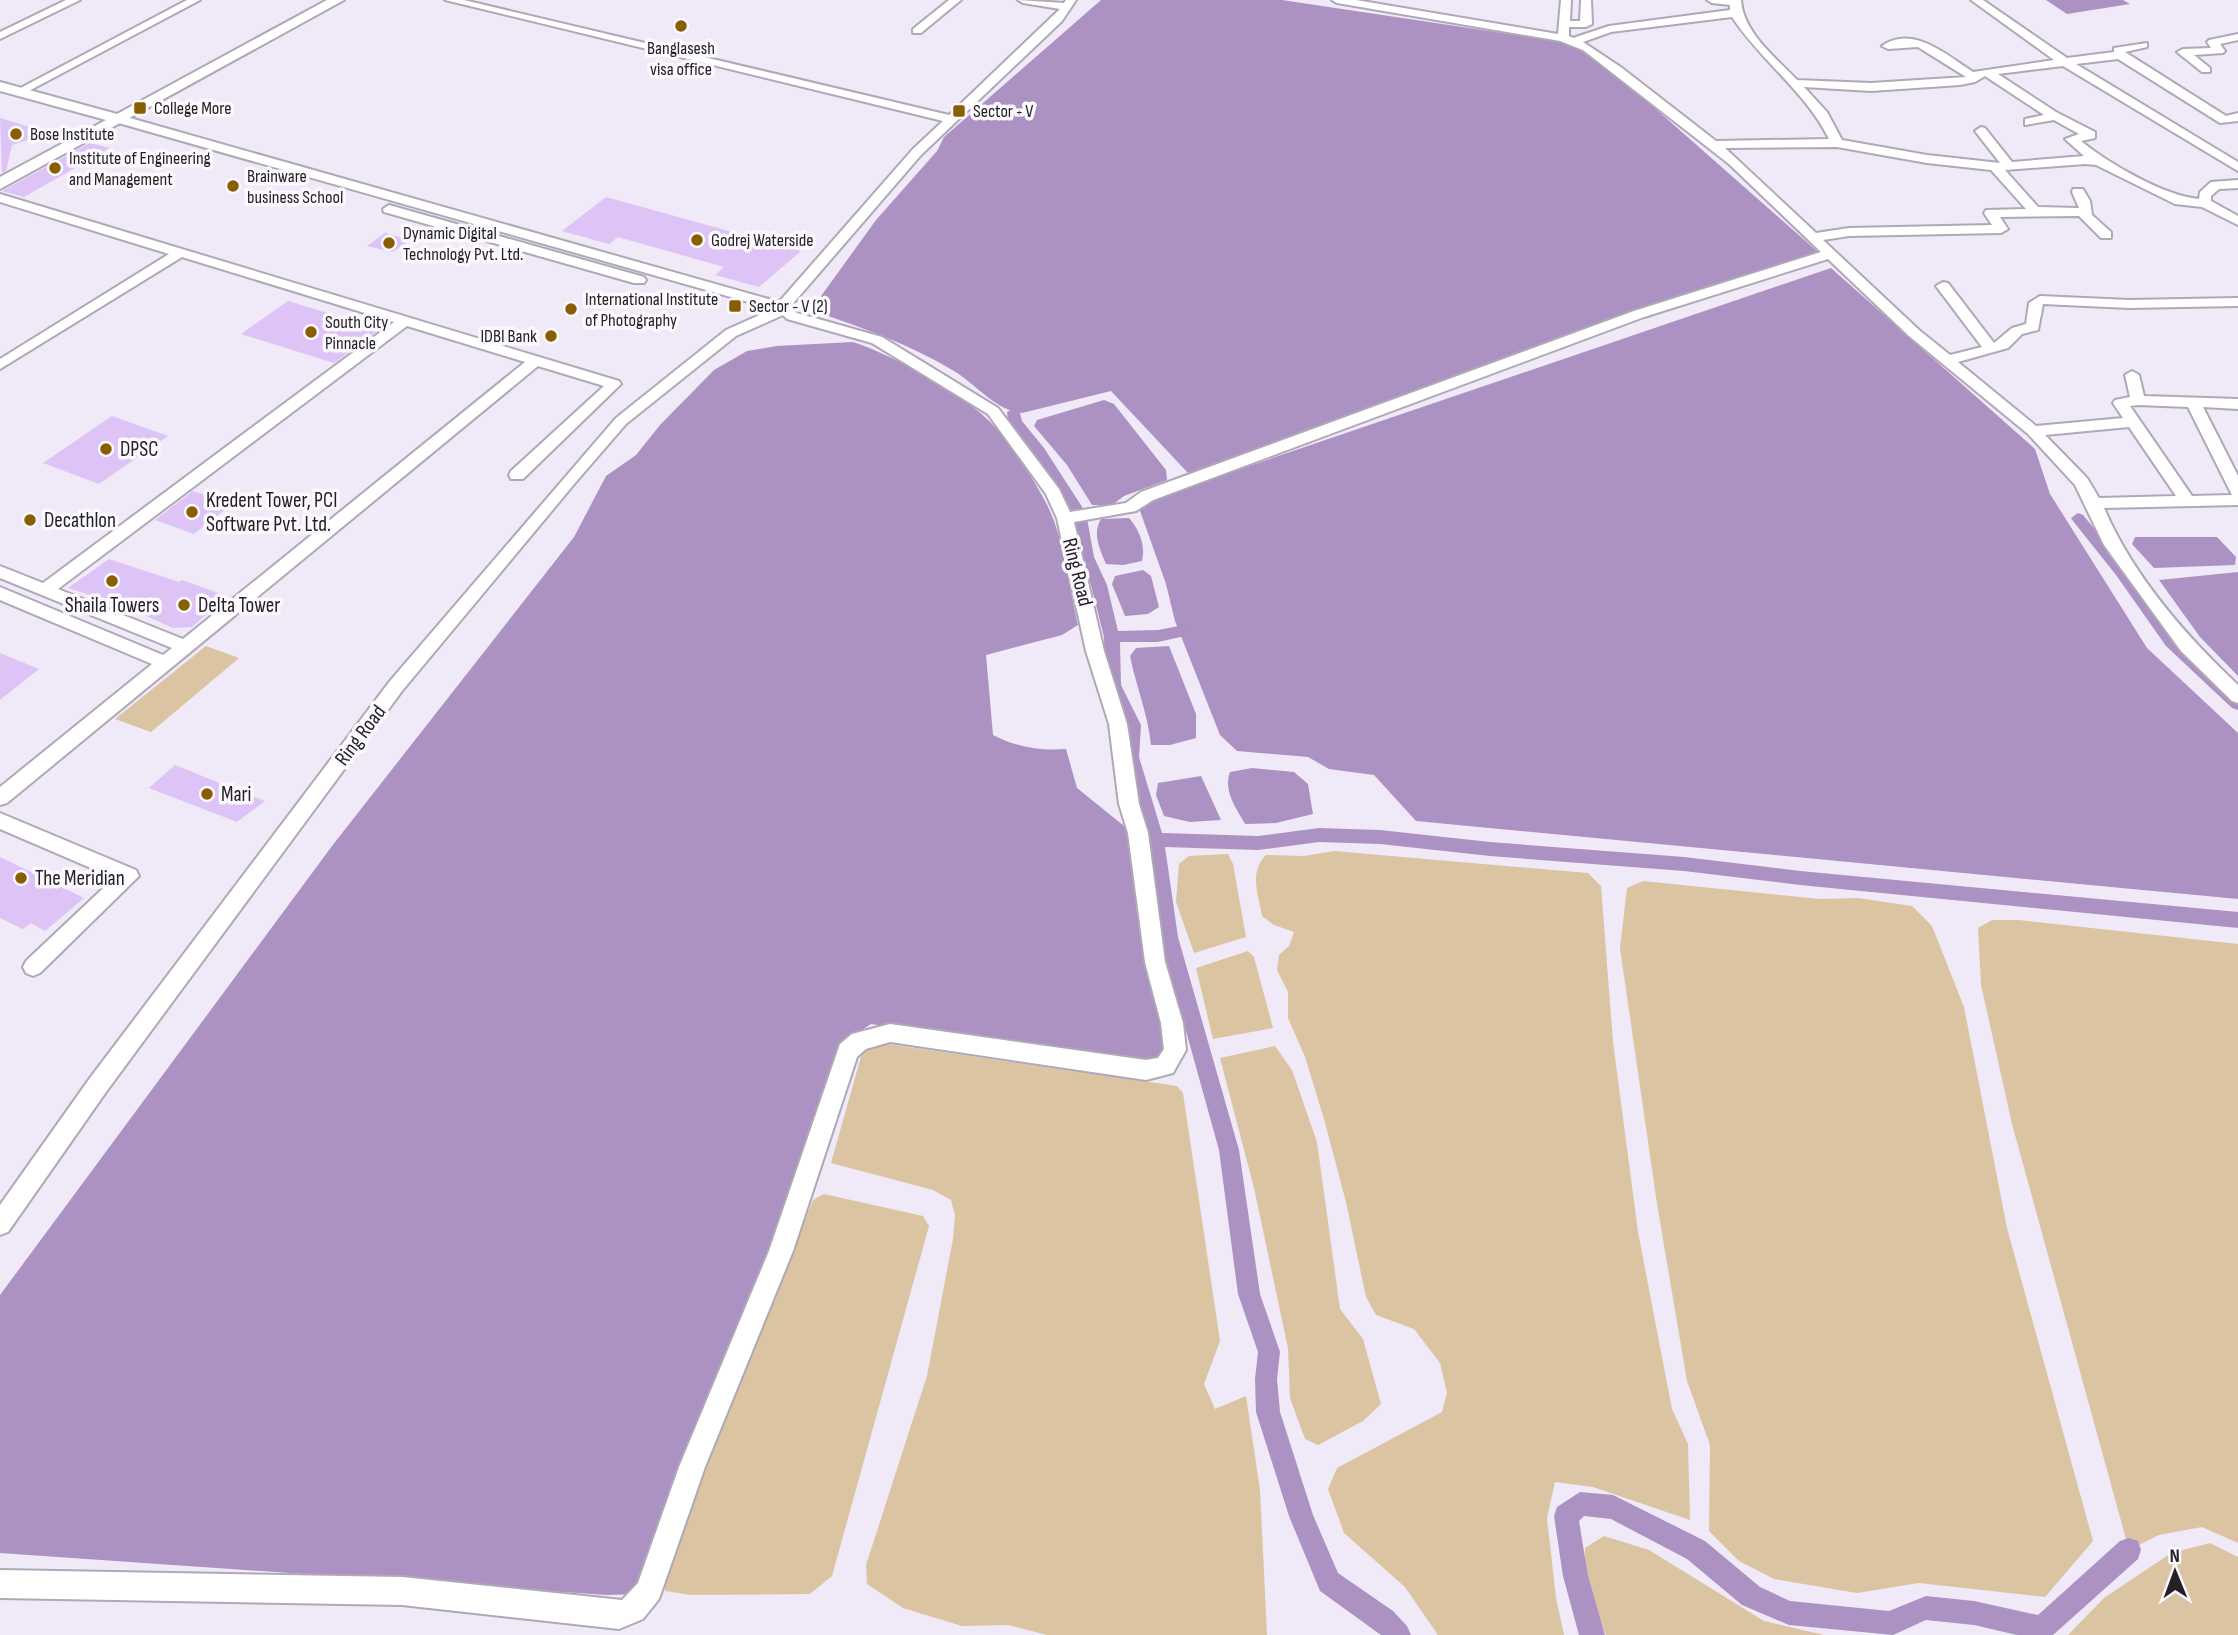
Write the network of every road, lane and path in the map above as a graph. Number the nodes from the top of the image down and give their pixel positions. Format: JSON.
{"nodes":[{"id":1,"x":75,"y":0,"type":"edge"},
{"id":2,"x":195,"y":0,"type":"edge"},
{"id":3,"x":320,"y":0,"type":"edge"},
{"id":4,"x":337,"y":0,"type":"edge"},
{"id":5,"x":450,"y":0,"type":"edge"},
{"id":6,"x":486,"y":0,"type":"edge"},
{"id":7,"x":956,"y":0,"type":"edge"},
{"id":8,"x":1023,"y":0,"type":"edge"},
{"id":9,"x":1049,"y":0,"type":"edge"},
{"id":10,"x":1337,"y":0,"type":"edge"},
{"id":11,"x":1566,"y":0,"type":"edge"},
{"id":12,"x":1586,"y":0,"type":"edge"},
{"id":13,"x":1712,"y":0,"type":"edge"},
{"id":14,"x":1976,"y":0,"type":"edge"},
{"id":15,"x":1069,"y":2,"type":"edge"},
{"id":16,"x":1384,"y":3,"type":"edge"},
{"id":17,"x":1736,"y":5,"type":"edge"},
{"id":18,"x":917,"y":31,"type":"dead end"},
{"id":19,"x":1567,"y":35,"type":"junction"},
{"id":20,"x":0,"y":36,"type":"edge"},
{"id":21,"x":2237,"y":37,"type":"edge"},
{"id":22,"x":2143,"y":45,"type":"dead end"},
{"id":23,"x":244,"y":46,"type":"junction"},
{"id":24,"x":1888,"y":46,"type":"dead end"},
{"id":25,"x":2122,"y":56,"type":"junction"},
{"id":26,"x":2063,"y":61,"type":"junction"},
{"id":27,"x":2183,"y":65,"type":"dead end"},
{"id":28,"x":2170,"y":67,"type":"dead end"},
{"id":29,"x":2144,"y":70,"type":"junction"},
{"id":30,"x":1987,"y":72,"type":"junction"},
{"id":31,"x":784,"y":74,"type":"junction"},
{"id":32,"x":1973,"y":77,"type":"junction"},
{"id":33,"x":1792,"y":83,"type":"junction"},
{"id":34,"x":0,"y":86,"type":"edge"},
{"id":35,"x":19,"y":92,"type":"junction"},
{"id":36,"x":0,"y":97,"type":"edge"},
{"id":37,"x":955,"y":115,"type":"junction"},
{"id":38,"x":2054,"y":115,"type":"junction"},
{"id":39,"x":2238,"y":117,"type":"edge"},
{"id":40,"x":106,"y":121,"type":"junction"},
{"id":41,"x":2028,"y":122,"type":"dead end"},
{"id":42,"x":1981,"y":131,"type":"dead end"},
{"id":43,"x":1837,"y":143,"type":"junction"},
{"id":44,"x":1712,"y":145,"type":"junction"},
{"id":45,"x":2099,"y":162,"type":"junction"},
{"id":46,"x":1995,"y":167,"type":"junction"},
{"id":47,"x":2010,"y":167,"type":"junction"},
{"id":48,"x":2238,"y":167,"type":"edge"},
{"id":49,"x":0,"y":177,"type":"edge"},
{"id":50,"x":0,"y":184,"type":"edge"},
{"id":51,"x":2238,"y":184,"type":"edge"},
{"id":52,"x":2078,"y":192,"type":"dead end"},
{"id":53,"x":0,"y":198,"type":"edge"},
{"id":54,"x":2205,"y":203,"type":"junction"},
{"id":55,"x":2035,"y":211,"type":"junction"},
{"id":56,"x":2085,"y":214,"type":"junction"},
{"id":57,"x":478,"y":221,"type":"junction"},
{"id":58,"x":2238,"y":221,"type":"edge"},
{"id":59,"x":464,"y":231,"type":"junction"},
{"id":60,"x":2106,"y":235,"type":"dead end"},
{"id":61,"x":1814,"y":237,"type":"junction"},
{"id":62,"x":181,"y":252,"type":"junction"},
{"id":63,"x":1829,"y":254,"type":"junction"},
{"id":64,"x":1943,"y":286,"type":"dead end"},
{"id":65,"x":2238,"y":302,"type":"edge"},
{"id":66,"x":782,"y":313,"type":"junction"},
{"id":67,"x":404,"y":321,"type":"junction"},
{"id":68,"x":1990,"y":348,"type":"junction"},
{"id":69,"x":533,"y":362,"type":"junction"},
{"id":70,"x":1946,"y":362,"type":"junction"},
{"id":71,"x":0,"y":365,"type":"edge"},
{"id":72,"x":2132,"y":376,"type":"dead end"},
{"id":73,"x":2138,"y":400,"type":"junction"},
{"id":74,"x":2196,"y":403,"type":"junction"},
{"id":75,"x":2238,"y":404,"type":"edge"},
{"id":76,"x":2134,"y":422,"type":"junction"},
{"id":77,"x":2033,"y":431,"type":"junction"},
{"id":78,"x":517,"y":475,"type":"dead end"},
{"id":79,"x":2238,"y":492,"type":"edge"},
{"id":80,"x":2238,"y":500,"type":"edge"},
{"id":81,"x":2188,"y":502,"type":"junction"},
{"id":82,"x":2094,"y":503,"type":"junction"},
{"id":83,"x":1069,"y":517,"type":"junction"},
{"id":84,"x":0,"y":572,"type":"edge"},
{"id":85,"x":44,"y":591,"type":"junction"},
{"id":86,"x":0,"y":593,"type":"edge"},
{"id":87,"x":186,"y":647,"type":"junction"},
{"id":88,"x":166,"y":663,"type":"junction"},
{"id":89,"x":2238,"y":696,"type":"edge"},
{"id":90,"x":0,"y":798,"type":"edge"},
{"id":91,"x":0,"y":821,"type":"edge"},
{"id":92,"x":33,"y":967,"type":"dead end"},
{"id":93,"x":0,"y":1224,"type":"edge"},
{"id":94,"x":0,"y":1584,"type":"edge"}],
"edges":[{"from":1,"to":20,"type":"street"},
{"from":2,"to":35,"type":"street"},
{"from":3,"to":23,"type":"main road"},
{"from":4,"to":23,"type":"main road"},
{"from":5,"to":31,"type":"street"},
{"from":6,"to":31,"type":"street"},
{"from":7,"to":18,"type":"street"},
{"from":8,"to":15,"type":"street"},
{"from":9,"to":15,"type":"street"},
{"from":10,"to":16,"type":"street"},
{"from":11,"to":19,"type":"street"},
{"from":12,"to":19,"type":"street"},
{"from":13,"to":17,"type":"street"},
{"from":14,"to":26,"type":"street"},
{"from":15,"to":37,"type":"street","name":"Ring Road"},
{"from":16,"to":19,"type":"street"},
{"from":17,"to":19,"type":"street"},
{"from":17,"to":33,"type":"street"},
{"from":19,"to":44,"type":"street"},
{"from":21,"to":27,"type":"street"},
{"from":22,"to":25,"type":"street"},
{"from":23,"to":40,"type":"main road"},
{"from":24,"to":32,"type":"street"},
{"from":25,"to":26,"type":"street"},
{"from":25,"to":29,"type":"street"},
{"from":26,"to":30,"type":"street"},
{"from":26,"to":48,"type":"street"},
{"from":28,"to":29,"type":"street"},
{"from":29,"to":39,"type":"street"},
{"from":30,"to":32,"type":"street"},
{"from":30,"to":38,"type":"street"},
{"from":31,"to":37,"type":"street"},
{"from":32,"to":33,"type":"street"},
{"from":33,"to":43,"type":"street"},
{"from":34,"to":35,"type":"main road"},
{"from":35,"to":40,"type":"main road"},
{"from":36,"to":40,"type":"main road"},
{"from":37,"to":66,"type":"street","name":"Ring Road"},
{"from":38,"to":41,"type":"street"},
{"from":38,"to":45,"type":"street"},
{"from":40,"to":49,"type":"main road"},
{"from":40,"to":50,"type":"main road"},
{"from":40,"to":57,"type":"street"},
{"from":40,"to":59,"type":"street"},
{"from":42,"to":47,"type":"street"},
{"from":43,"to":44,"type":"street"},
{"from":43,"to":46,"type":"street"},
{"from":44,"to":61,"type":"street"},
{"from":45,"to":47,"type":"street"},
{"from":45,"to":54,"type":"street"},
{"from":46,"to":47,"type":"street"},
{"from":46,"to":55,"type":"street"},
{"from":51,"to":54,"type":"street"},
{"from":52,"to":56,"type":"street"},
{"from":53,"to":62,"type":"street"},
{"from":54,"to":58,"type":"street"},
{"from":55,"to":56,"type":"street"},
{"from":55,"to":61,"type":"street"},
{"from":56,"to":60,"type":"street"},
{"from":57,"to":59,"type":"street"},
{"from":57,"to":66,"type":"street"},
{"from":59,"to":66,"type":"street"},
{"from":61,"to":63,"type":"street"},
{"from":62,"to":67,"type":"street"},
{"from":62,"to":71,"type":"street"},
{"from":63,"to":70,"type":"street"},
{"from":63,"to":83,"type":"street"},
{"from":64,"to":68,"type":"street"},
{"from":65,"to":68,"type":"street"},
{"from":66,"to":83,"type":"street","name":"Ring Road"},
{"from":66,"to":93,"type":"street","name":"Ring Road"},
{"from":67,"to":69,"type":"street"},
{"from":67,"to":85,"type":"street"},
{"from":68,"to":70,"type":"street"},
{"from":69,"to":78,"type":"street"},
{"from":69,"to":87,"type":"street"},
{"from":70,"to":77,"type":"street"},
{"from":72,"to":73,"type":"street"},
{"from":73,"to":74,"type":"street"},
{"from":73,"to":76,"type":"street"},
{"from":74,"to":75,"type":"street"},
{"from":74,"to":79,"type":"street"},
{"from":76,"to":77,"type":"street"},
{"from":76,"to":81,"type":"street"},
{"from":77,"to":82,"type":"street"},
{"from":80,"to":81,"type":"street"},
{"from":81,"to":82,"type":"street"},
{"from":82,"to":89,"type":"street"},
{"from":83,"to":94,"type":"street","name":"Ring Road"},
{"from":84,"to":85,"type":"street"},
{"from":85,"to":87,"type":"street"},
{"from":86,"to":88,"type":"street"},
{"from":87,"to":88,"type":"street"},
{"from":88,"to":90,"type":"street"},
{"from":91,"to":92,"type":"street"}]}
